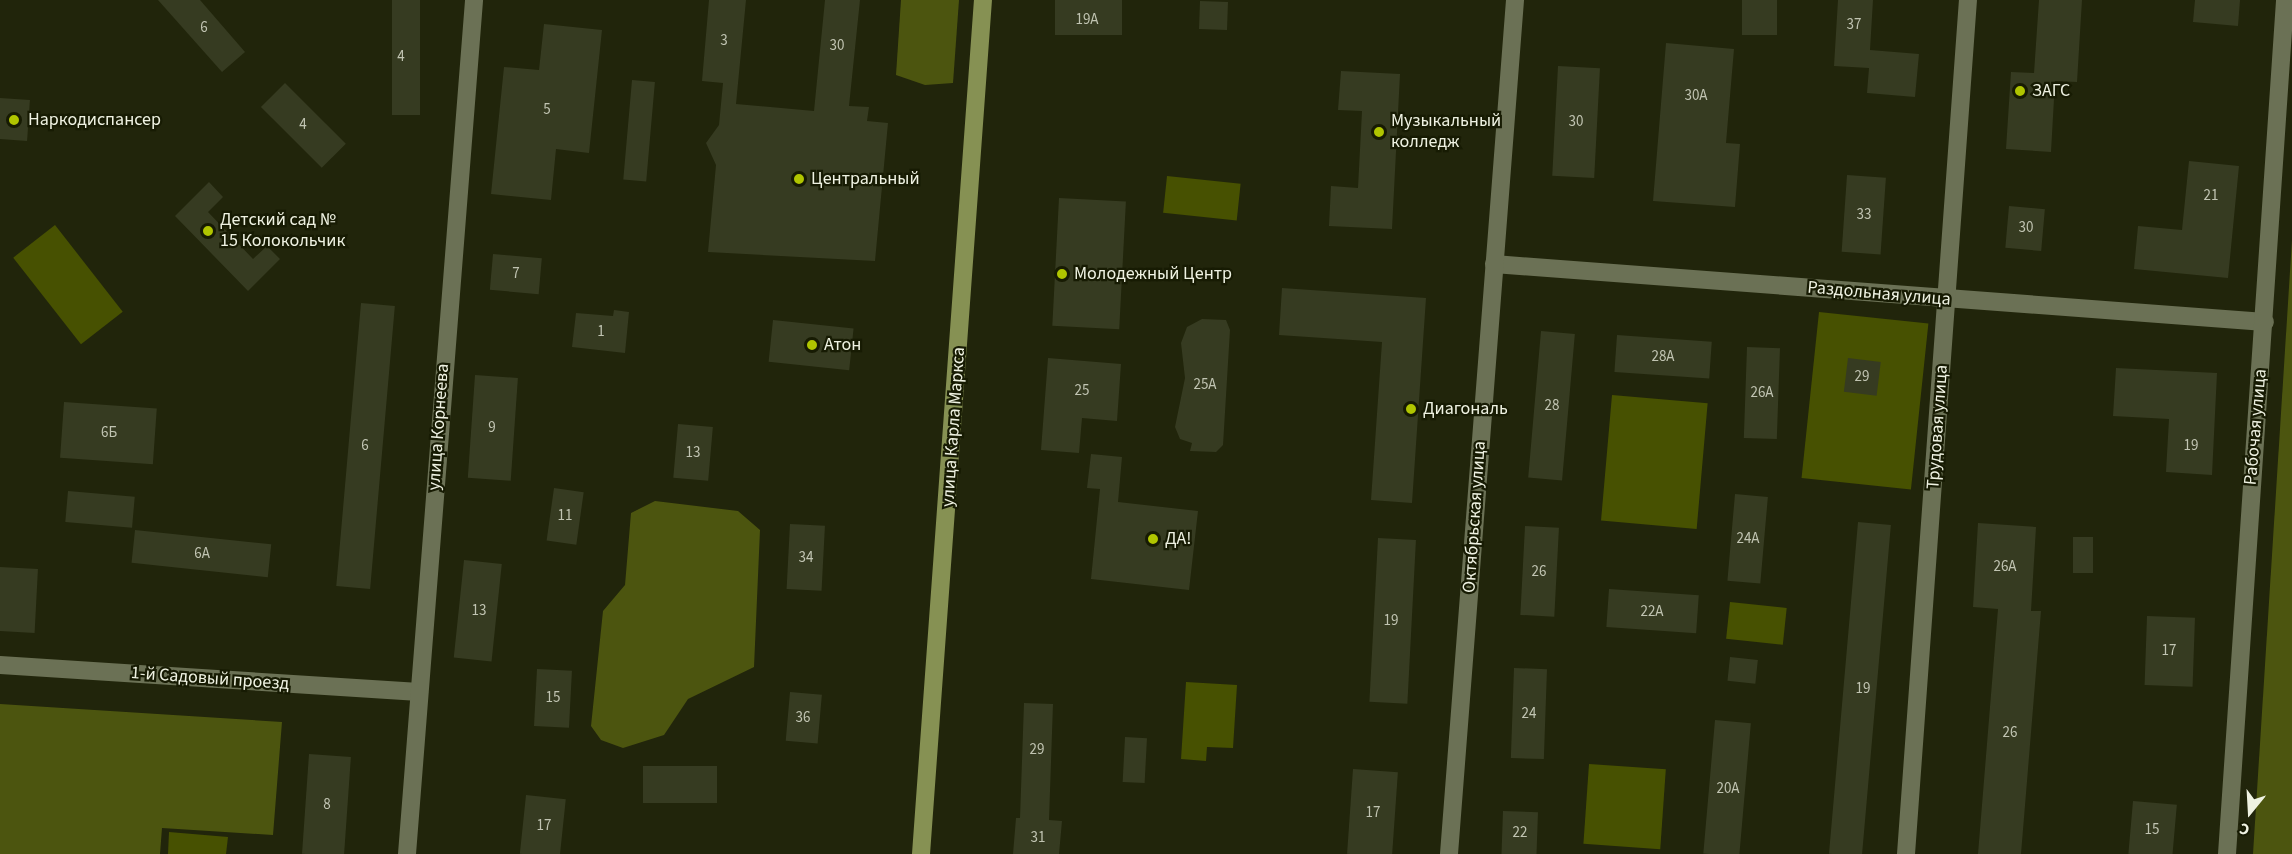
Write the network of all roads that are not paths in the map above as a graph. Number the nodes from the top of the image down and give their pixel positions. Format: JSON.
{"nodes":[{"id":1,"x":474,"y":0,"type":"edge"},
{"id":2,"x":983,"y":0,"type":"edge"},
{"id":3,"x":1515,"y":0,"type":"edge"},
{"id":4,"x":1968,"y":0,"type":"edge"},
{"id":5,"x":2285,"y":0,"type":"edge"},
{"id":6,"x":1494,"y":264,"type":"junction"},
{"id":7,"x":1948,"y":300,"type":"junction"},
{"id":8,"x":2265,"y":322,"type":"junction"},
{"id":9,"x":0,"y":665,"type":"edge"},
{"id":10,"x":419,"y":692,"type":"junction"},
{"id":11,"x":407,"y":854,"type":"edge"},
{"id":12,"x":921,"y":854,"type":"edge"},
{"id":13,"x":1449,"y":854,"type":"edge"},
{"id":14,"x":1906,"y":854,"type":"edge"},
{"id":15,"x":2227,"y":854,"type":"edge"}],
"edges":[{"from":1,"to":10,"type":"street","name":"улица Корнеева"},
{"from":2,"to":12,"type":"main road","name":"улица Карла Маркса"},
{"from":3,"to":6,"type":"street","name":"Октябрьская улица"},
{"from":4,"to":7,"type":"street","name":"Трудовая улица"},
{"from":5,"to":8,"type":"street","name":"Рабочая улица"},
{"from":6,"to":7,"type":"street","name":"Раздольная улица"},
{"from":6,"to":13,"type":"street","name":"Октябрьская улица"},
{"from":7,"to":8,"type":"street","name":"Раздольная улица"},
{"from":7,"to":14,"type":"street","name":"Трудовая улица"},
{"from":8,"to":15,"type":"street","name":"Рабочая улица"},
{"from":9,"to":10,"type":"street","name":"1-й Садовый проезд"},
{"from":10,"to":11,"type":"street","name":"улица Корнеева"}]}
